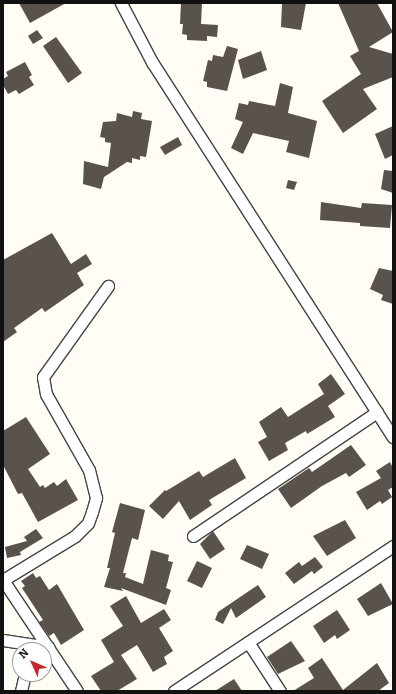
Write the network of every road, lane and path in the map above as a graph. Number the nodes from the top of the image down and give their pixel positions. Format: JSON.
{"nodes":[{"id":1,"x":121,"y":3,"type":"edge"},
{"id":2,"x":108,"y":286,"type":"dead end"},
{"id":3,"x":377,"y":412,"type":"junction"},
{"id":4,"x":393,"y":438,"type":"edge"},
{"id":5,"x":193,"y":536,"type":"dead end"},
{"id":6,"x":393,"y":546,"type":"edge"},
{"id":7,"x":3,"y":580,"type":"edge"},
{"id":8,"x":45,"y":642,"type":"edge"},
{"id":9,"x":248,"y":642,"type":"junction"},
{"id":10,"x":52,"y":653,"type":"edge"},
{"id":11,"x":77,"y":691,"type":"edge"},
{"id":12,"x":174,"y":691,"type":"edge"},
{"id":13,"x":280,"y":691,"type":"edge"}],
"edges":[{"from":1,"to":3,"type":"street"},
{"from":2,"to":7,"type":"street"},
{"from":3,"to":4,"type":"street"},
{"from":3,"to":5,"type":"street"},
{"from":6,"to":9,"type":"street"},
{"from":7,"to":8,"type":"street"},
{"from":9,"to":12,"type":"street"},
{"from":9,"to":13,"type":"street"},
{"from":10,"to":11,"type":"street"}]}
